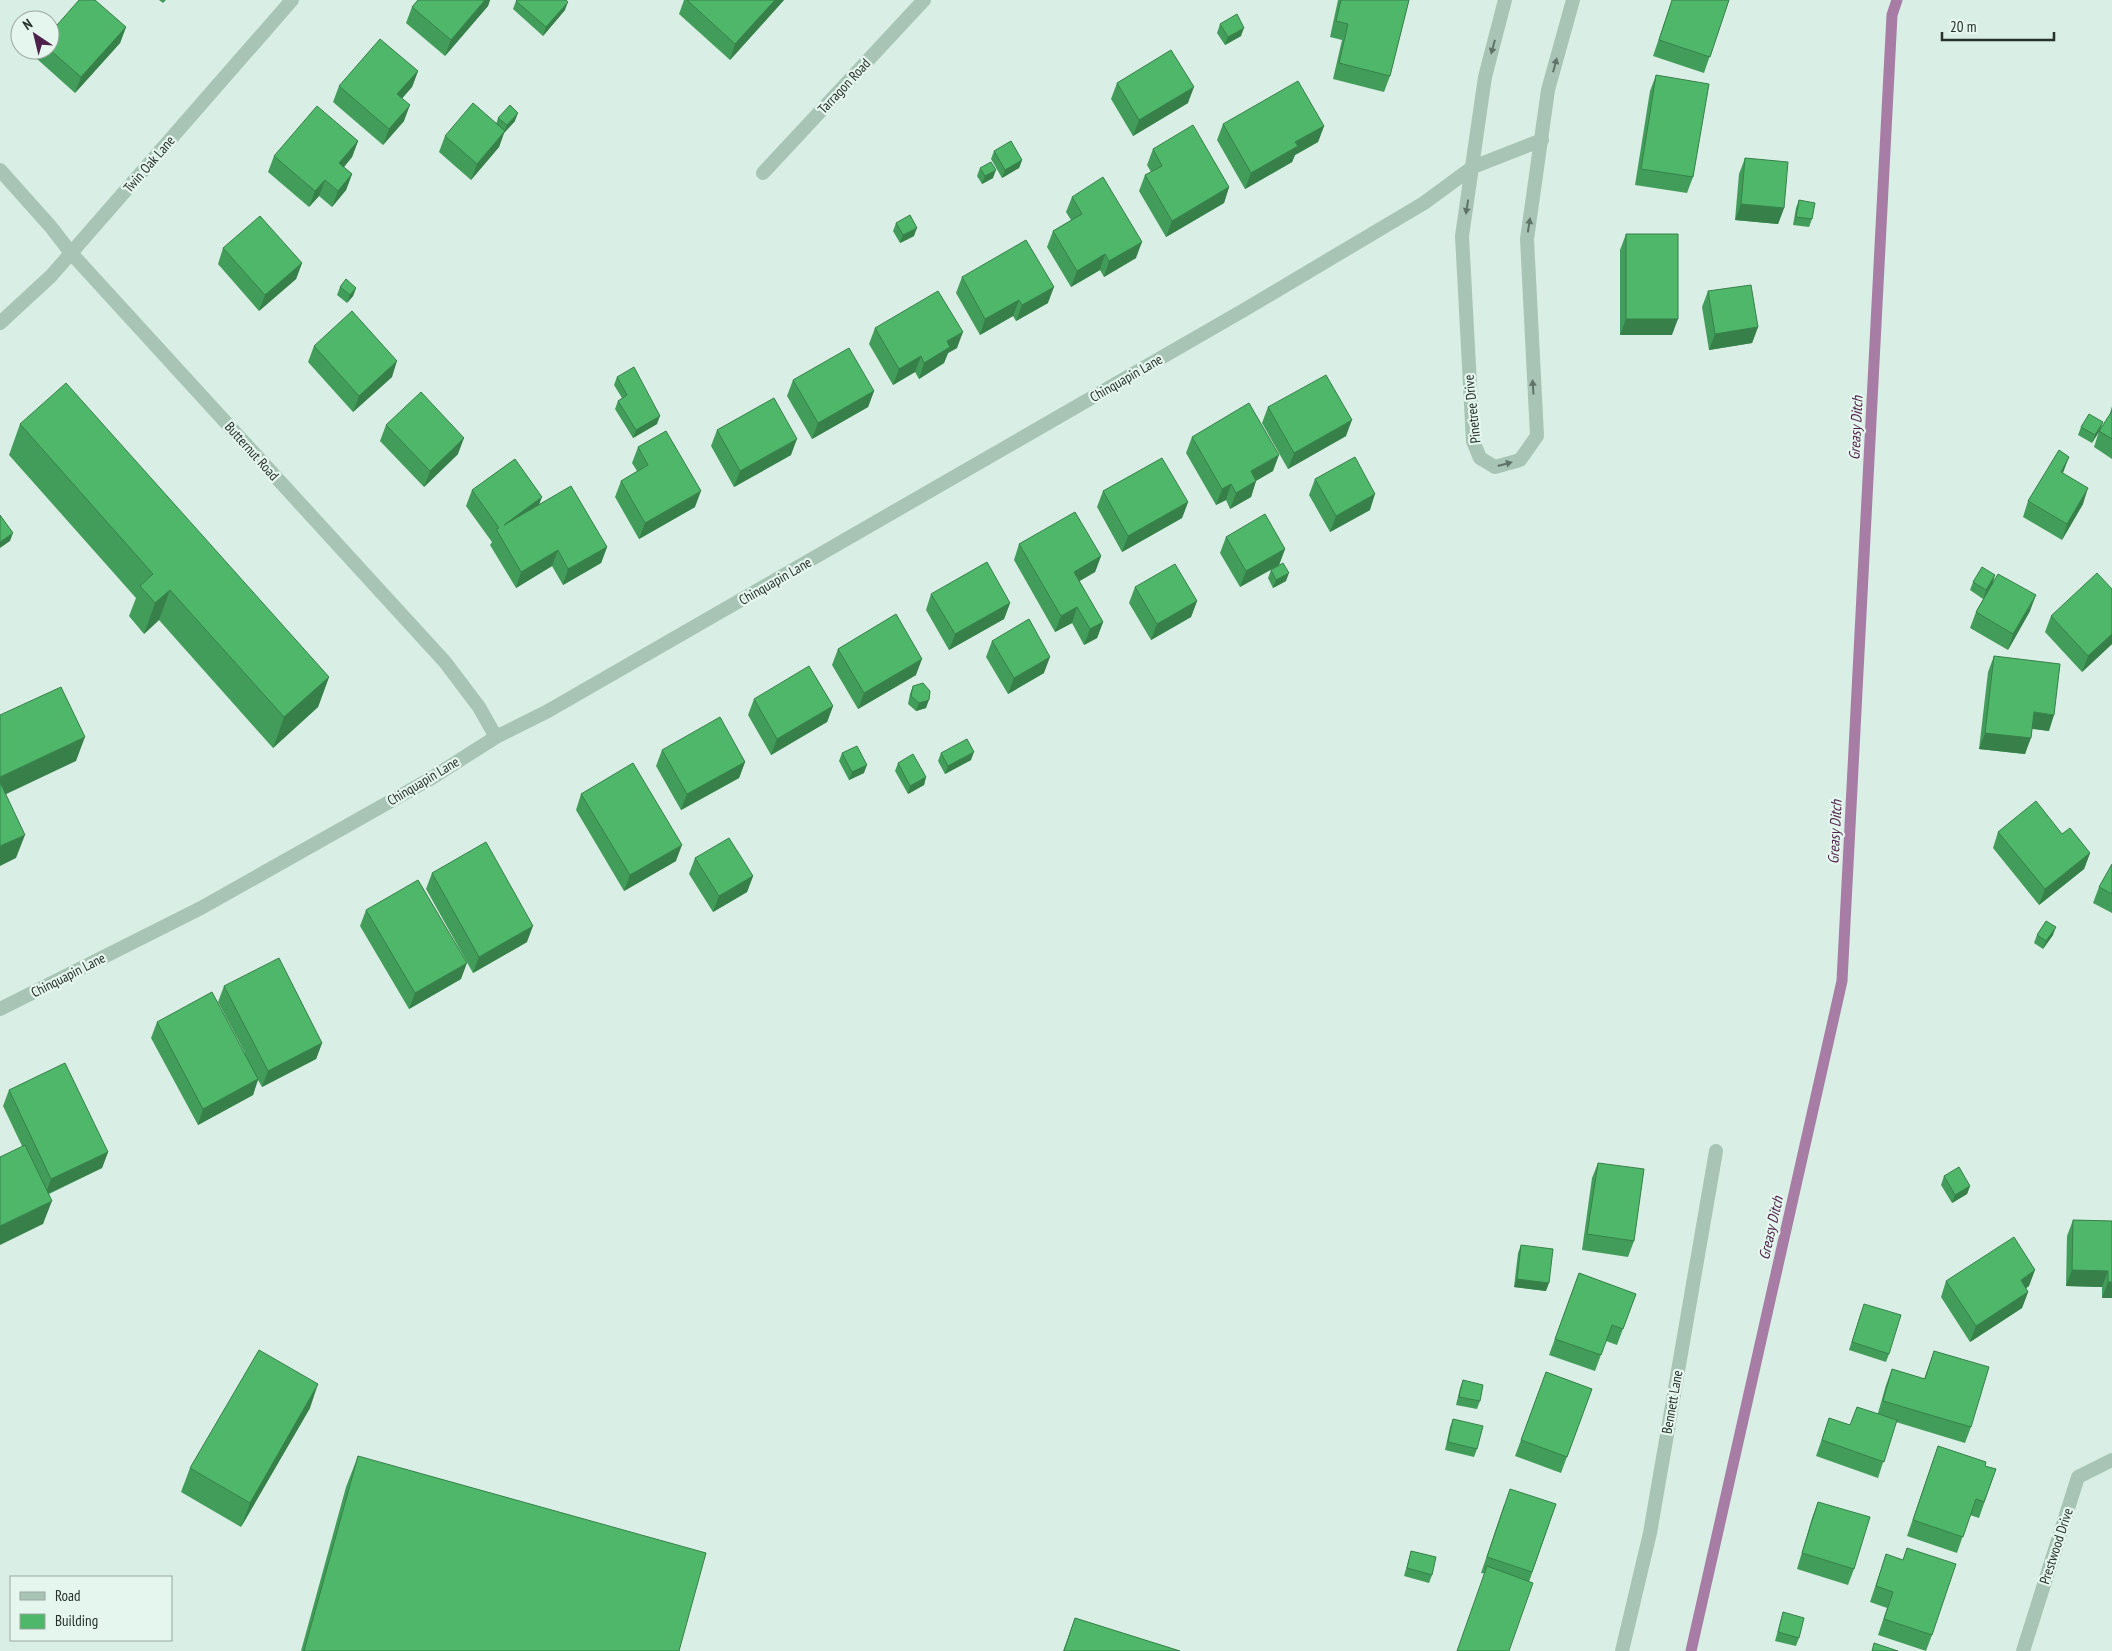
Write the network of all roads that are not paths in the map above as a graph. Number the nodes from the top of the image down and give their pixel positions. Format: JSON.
{"nodes":[{"id":1,"x":292,"y":0,"type":"edge"},
{"id":2,"x":924,"y":0,"type":"edge"},
{"id":3,"x":1505,"y":0,"type":"edge"},
{"id":4,"x":1573,"y":0,"type":"edge"},
{"id":5,"x":1542,"y":140,"type":"junction"},
{"id":6,"x":1473,"y":168,"type":"junction"},
{"id":7,"x":0,"y":170,"type":"edge"},
{"id":8,"x":763,"y":173,"type":"dead end"},
{"id":9,"x":71,"y":253,"type":"junction"},
{"id":10,"x":0,"y":323,"type":"edge"},
{"id":11,"x":496,"y":737,"type":"junction"},
{"id":12,"x":0,"y":1009,"type":"edge"},
{"id":13,"x":1716,"y":1151,"type":"dead end"},
{"id":14,"x":2112,"y":1460,"type":"edge"},
{"id":15,"x":1622,"y":1651,"type":"edge"},
{"id":16,"x":2023,"y":1651,"type":"edge"}],
"edges":[{"from":1,"to":9,"type":"street","name":"Twin Oak Lane"},
{"from":2,"to":8,"type":"street","name":"Tarragon Road"},
{"from":3,"to":6,"type":"street","name":"Pinetree Drive","one_way":true},
{"from":5,"to":4,"type":"street","name":"Pinetree Drive","one_way":true},
{"from":5,"to":6,"type":"street","name":"Chinquapin Lane"},
{"from":6,"to":5,"type":"street","name":"Pinetree Drive","one_way":true},
{"from":6,"to":11,"type":"street","name":"Chinquapin Lane"},
{"from":7,"to":9,"type":"street","name":"Butternut Road"},
{"from":9,"to":10,"type":"street","name":"Twin Oak Lane"},
{"from":9,"to":11,"type":"street","name":"Butternut Road"},
{"from":11,"to":12,"type":"street","name":"Chinquapin Lane"},
{"from":13,"to":15,"type":"street","name":"Bennett Lane"},
{"from":14,"to":16,"type":"street","name":"Prestwood Drive"}]}
